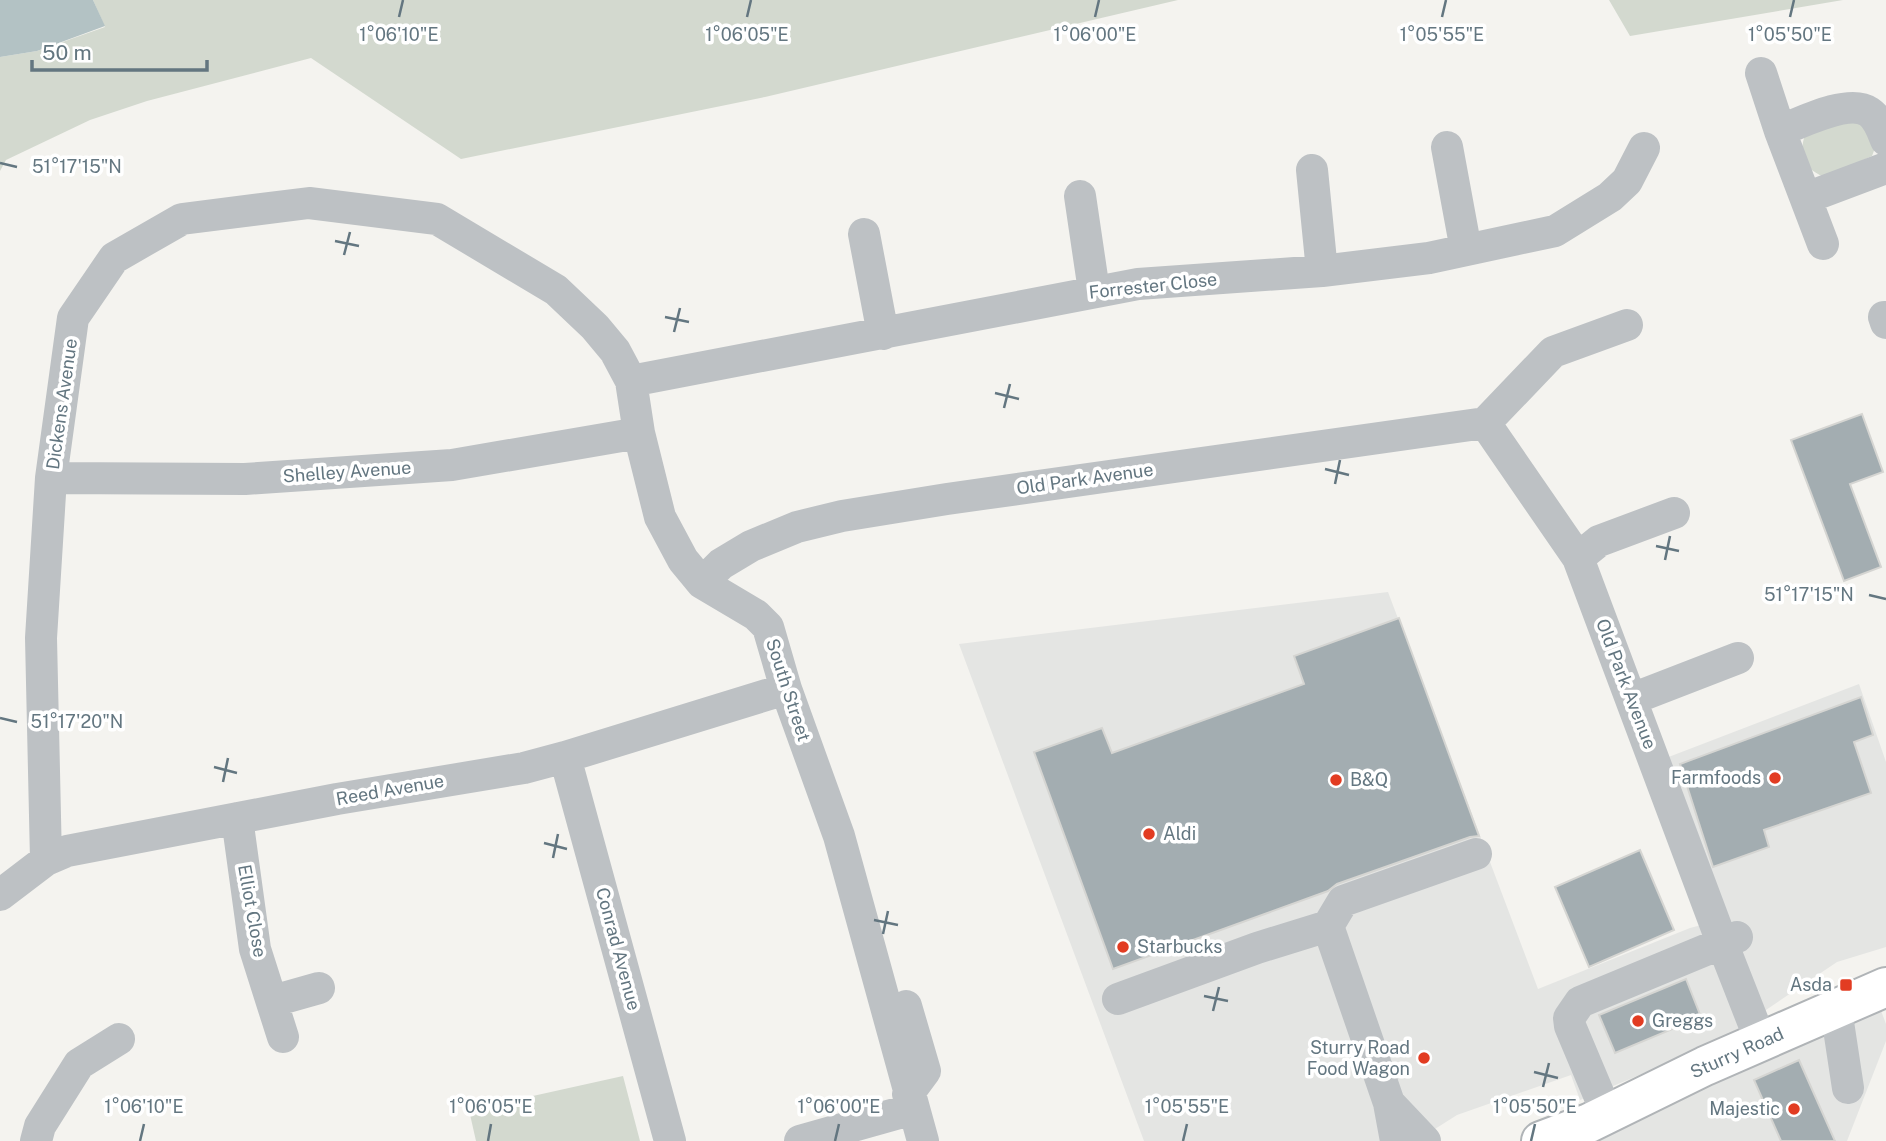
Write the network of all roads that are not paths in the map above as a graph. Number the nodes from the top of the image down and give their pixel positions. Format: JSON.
{"nodes":[{"id":1,"x":1761,"y":73,"type":"dead end"},
{"id":2,"x":1780,"y":131,"type":"junction"},
{"id":3,"x":1886,"y":140,"type":"edge"},
{"id":4,"x":1447,"y":147,"type":"dead end"},
{"id":5,"x":1644,"y":148,"type":"dead end"},
{"id":6,"x":1886,"y":168,"type":"edge"},
{"id":7,"x":1312,"y":170,"type":"dead end"},
{"id":8,"x":1080,"y":196,"type":"dead end"},
{"id":9,"x":1806,"y":198,"type":"junction"},
{"id":10,"x":864,"y":234,"type":"dead end"},
{"id":11,"x":1823,"y":244,"type":"dead end"},
{"id":12,"x":1466,"y":250,"type":"junction"},
{"id":13,"x":1322,"y":271,"type":"junction"},
{"id":14,"x":1094,"y":292,"type":"junction"},
{"id":15,"x":1627,"y":325,"type":"dead end"},
{"id":16,"x":883,"y":334,"type":"junction"},
{"id":17,"x":631,"y":381,"type":"junction"},
{"id":18,"x":1485,"y":423,"type":"junction"},
{"id":19,"x":639,"y":433,"type":"junction"},
{"id":20,"x":51,"y":478,"type":"junction"},
{"id":21,"x":1674,"y":513,"type":"dead end"},
{"id":22,"x":1578,"y":558,"type":"junction"},
{"id":23,"x":702,"y":583,"type":"junction"},
{"id":24,"x":1738,"y":658,"type":"dead end"},
{"id":25,"x":786,"y":689,"type":"junction"},
{"id":26,"x":1632,"y":699,"type":"junction"},
{"id":27,"x":565,"y":757,"type":"junction"},
{"id":28,"x":237,"y":818,"type":"junction"},
{"id":29,"x":1476,"y":854,"type":"dead end"},
{"id":30,"x":46,"y":860,"type":"junction"},
{"id":31,"x":0,"y":895,"type":"edge"},
{"id":32,"x":1328,"y":926,"type":"junction"},
{"id":33,"x":1730,"y":941,"type":"junction"},
{"id":34,"x":1886,"y":987,"type":"edge"},
{"id":35,"x":319,"y":988,"type":"dead end"},
{"id":36,"x":1118,"y":999,"type":"dead end"},
{"id":37,"x":273,"y":1001,"type":"junction"},
{"id":38,"x":1836,"y":1009,"type":"junction"},
{"id":39,"x":283,"y":1037,"type":"dead end"},
{"id":40,"x":119,"y":1039,"type":"dead end"},
{"id":41,"x":1761,"y":1042,"type":"junction"},
{"id":42,"x":1848,"y":1088,"type":"dead end"},
{"id":43,"x":911,"y":1101,"type":"junction"},
{"id":44,"x":1389,"y":1103,"type":"junction"},
{"id":45,"x":1588,"y":1126,"type":"edge"},
{"id":46,"x":36,"y":1141,"type":"edge"},
{"id":47,"x":670,"y":1141,"type":"edge"},
{"id":48,"x":800,"y":1141,"type":"edge"},
{"id":49,"x":923,"y":1141,"type":"edge"},
{"id":50,"x":1396,"y":1141,"type":"edge"},
{"id":51,"x":1425,"y":1141,"type":"edge"},
{"id":52,"x":1541,"y":1141,"type":"edge"}],
"edges":[{"from":1,"to":2,"type":"street"},
{"from":2,"to":3,"type":"street"},
{"from":2,"to":9,"type":"street"},
{"from":4,"to":12,"type":"street"},
{"from":5,"to":12,"type":"street","name":"Forrester Close"},
{"from":6,"to":9,"type":"street"},
{"from":7,"to":13,"type":"street"},
{"from":8,"to":14,"type":"street"},
{"from":9,"to":11,"type":"street"},
{"from":10,"to":16,"type":"street"},
{"from":12,"to":13,"type":"street","name":"Forrester Close"},
{"from":13,"to":14,"type":"street","name":"Forrester Close"},
{"from":14,"to":16,"type":"street","name":"Forrester Close"},
{"from":15,"to":18,"type":"street"},
{"from":16,"to":17,"type":"street","name":"Forrester Close"},
{"from":17,"to":19,"type":"street","name":"South Street"},
{"from":17,"to":20,"type":"street","name":"Dickens Avenue"},
{"from":18,"to":22,"type":"street","name":"Old Park Avenue"},
{"from":18,"to":23,"type":"street","name":"Old Park Avenue"},
{"from":19,"to":20,"type":"street","name":"Shelley Avenue"},
{"from":19,"to":23,"type":"street","name":"South Street"},
{"from":20,"to":30,"type":"street","name":"Dickens Avenue"},
{"from":21,"to":22,"type":"street"},
{"from":22,"to":26,"type":"street","name":"Old Park Avenue"},
{"from":23,"to":25,"type":"street","name":"South Street"},
{"from":24,"to":26,"type":"street"},
{"from":25,"to":27,"type":"street","name":"Reed Avenue"},
{"from":25,"to":43,"type":"street","name":"South Street"},
{"from":26,"to":33,"type":"street","name":"Old Park Avenue"},
{"from":27,"to":28,"type":"street","name":"Reed Avenue"},
{"from":27,"to":47,"type":"street","name":"Conrad Avenue"},
{"from":28,"to":30,"type":"street","name":"Reed Avenue"},
{"from":28,"to":37,"type":"street","name":"Elliot Close"},
{"from":29,"to":32,"type":"street"},
{"from":30,"to":31,"type":"street","name":"Reed Avenue"},
{"from":32,"to":36,"type":"street"},
{"from":32,"to":44,"type":"street"},
{"from":33,"to":41,"type":"street","name":"Old Park Avenue"},
{"from":33,"to":45,"type":"street"},
{"from":34,"to":38,"type":"highway","name":"Sturry Road"},
{"from":35,"to":37,"type":"street"},
{"from":37,"to":39,"type":"street","name":"Elliot Close"},
{"from":38,"to":41,"type":"highway","name":"Sturry Road"},
{"from":38,"to":42,"type":"street"},
{"from":40,"to":46,"type":"street"},
{"from":41,"to":45,"type":"highway","name":"Sturry Road"},
{"from":43,"to":48,"type":"street"},
{"from":43,"to":49,"type":"street","name":"South Street"},
{"from":44,"to":50,"type":"street"},
{"from":44,"to":51,"type":"street"},
{"from":45,"to":52,"type":"highway","name":"Sturry Road"}]}
